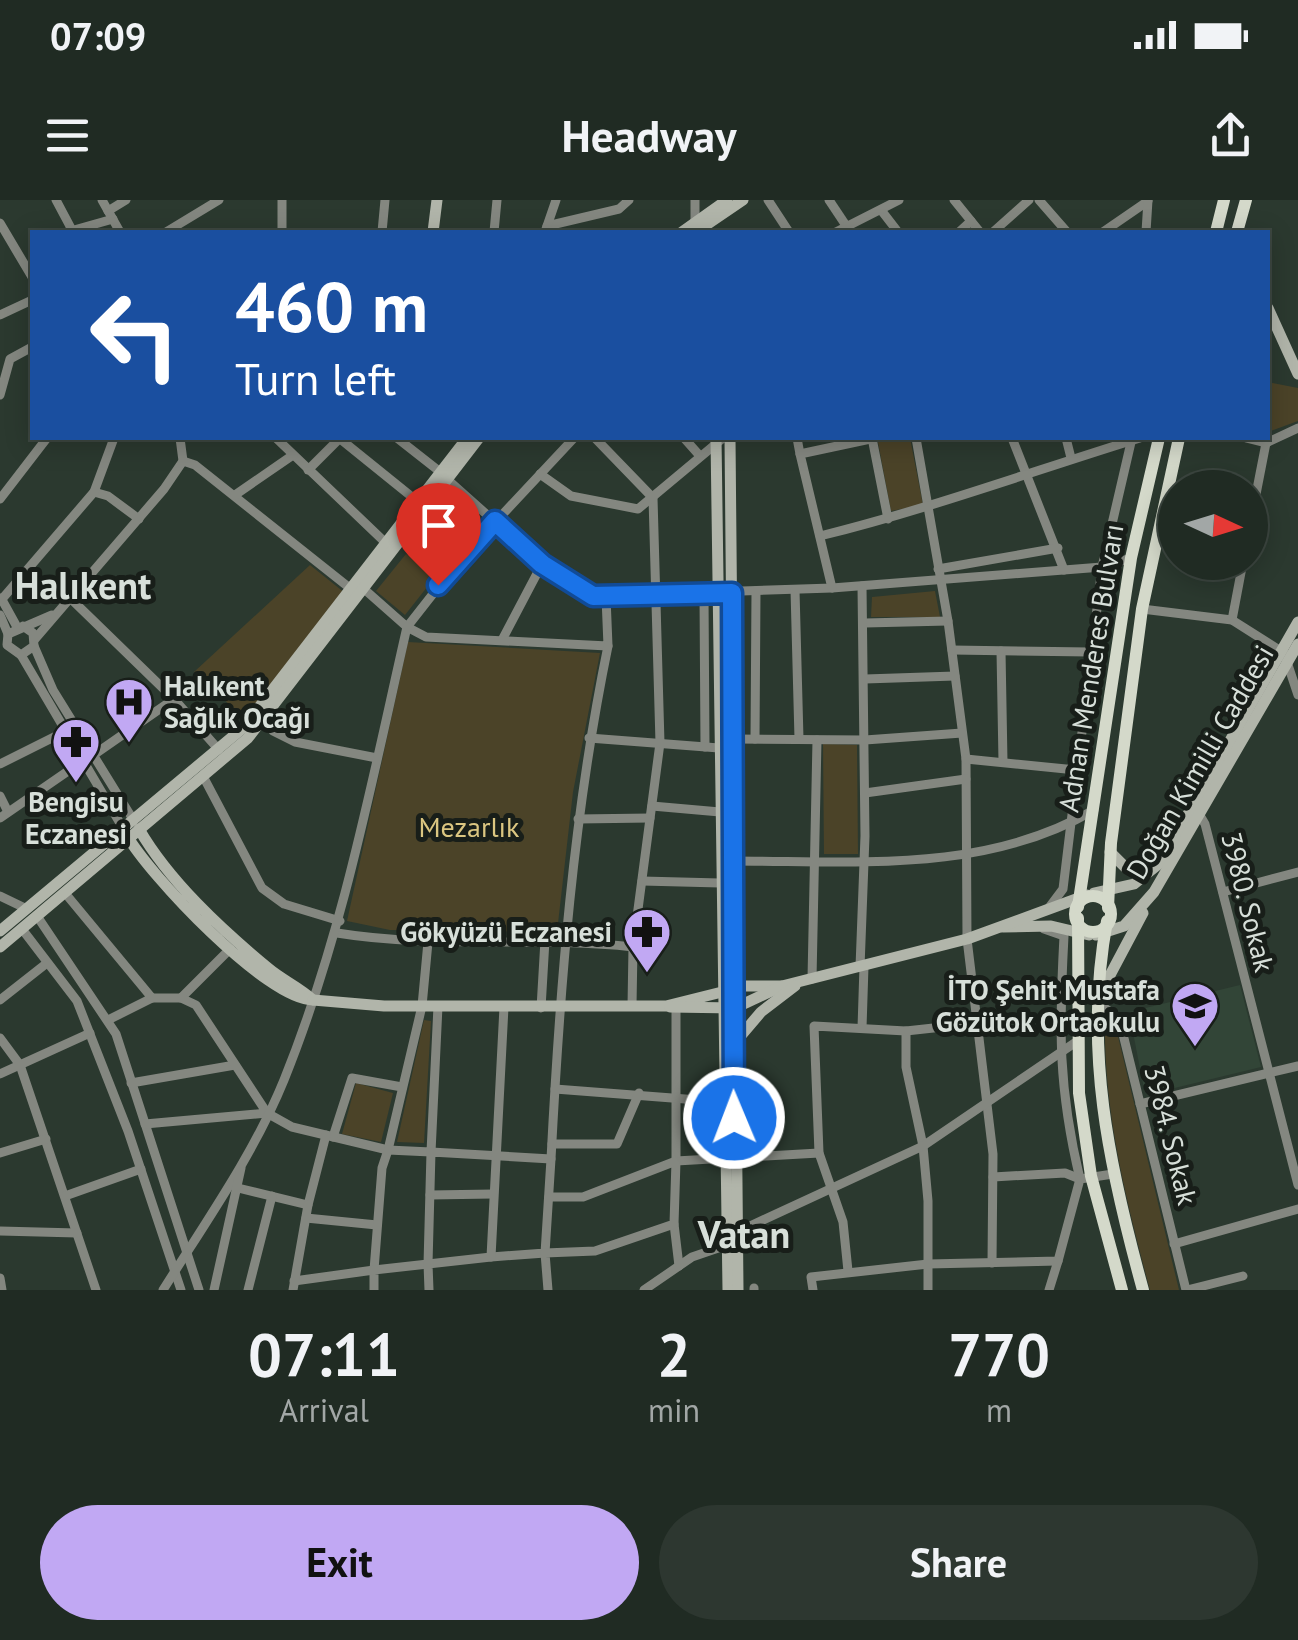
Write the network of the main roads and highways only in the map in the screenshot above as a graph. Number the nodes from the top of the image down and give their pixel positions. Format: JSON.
{"nodes":[{"id":1,"x":1224,"y":200,"type":"edge"},
{"id":2,"x":1246,"y":200,"type":"edge"},
{"id":3,"x":1220,"y":230,"type":"edge"},
{"id":4,"x":1238,"y":230,"type":"edge"},
{"id":5,"x":1159,"y":440,"type":"edge"},
{"id":6,"x":1179,"y":440,"type":"edge"},
{"id":7,"x":1092,"y":914,"type":"junction"},
{"id":8,"x":1122,"y":1290,"type":"edge"},
{"id":9,"x":1143,"y":1290,"type":"edge"}],
"edges":[{"from":1,"to":3,"type":"main road"},
{"from":2,"to":4,"type":"main road"},
{"from":5,"to":7,"type":"main road","name":"Adnan Menderes Bulvarı"},
{"from":6,"to":7,"type":"main road","name":"Adnan Menderes Bulvarı"},
{"from":7,"to":8,"type":"main road","name":"Adnan Menderes Bulvarı"},
{"from":7,"to":9,"type":"main road","name":"Adnan Menderes Bulvarı"}]}
